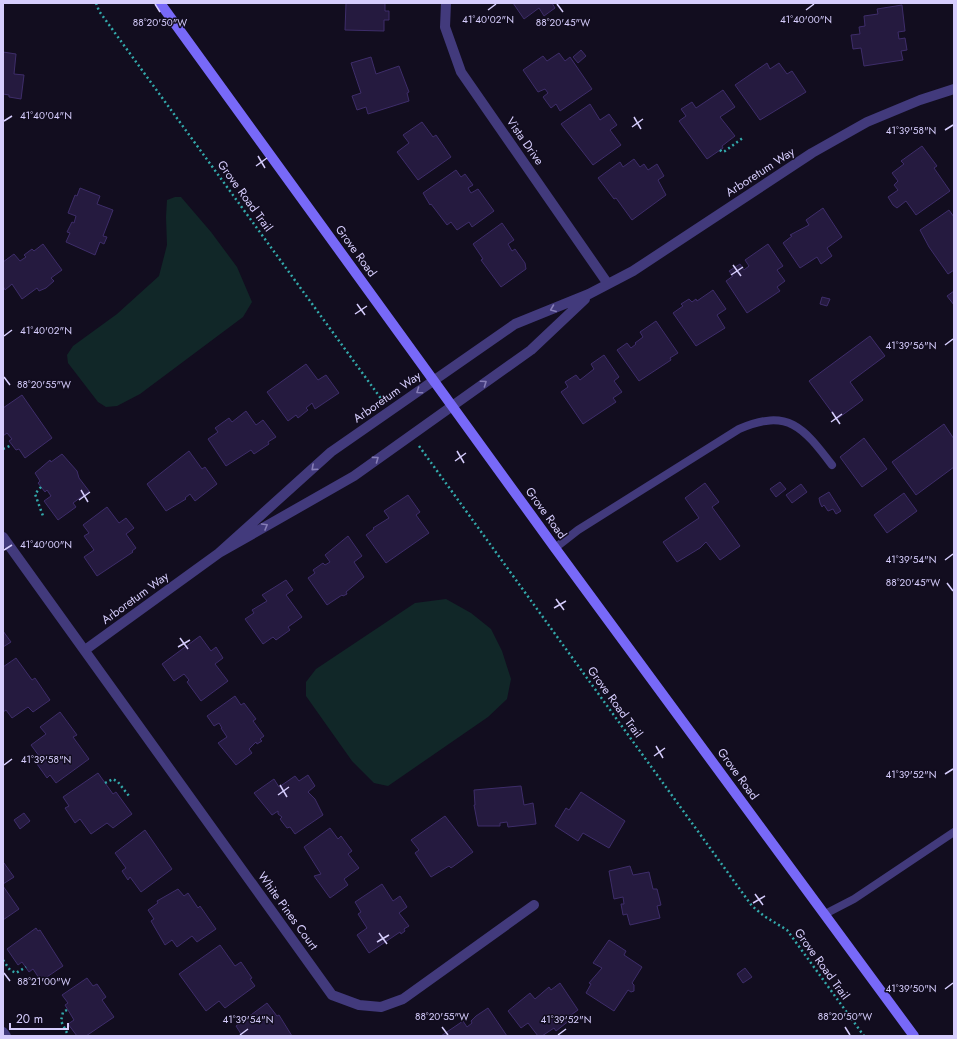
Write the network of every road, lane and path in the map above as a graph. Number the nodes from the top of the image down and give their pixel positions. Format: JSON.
{"nodes":[{"id":1,"x":96,"y":3,"type":"edge"},
{"id":2,"x":160,"y":3,"type":"edge"},
{"id":3,"x":446,"y":3,"type":"edge"},
{"id":4,"x":954,"y":89,"type":"edge"},
{"id":5,"x":744,"y":137,"type":"dead end"},
{"id":6,"x":720,"y":150,"type":"dead end"},
{"id":7,"x":608,"y":284,"type":"junction"},
{"id":8,"x":589,"y":294,"type":"junction"},
{"id":9,"x":434,"y":380,"type":"junction"},
{"id":10,"x":382,"y":399,"type":"dead end"},
{"id":11,"x":451,"y":405,"type":"junction"},
{"id":12,"x":12,"y":445,"type":"dead end"},
{"id":13,"x":418,"y":446,"type":"dead end"},
{"id":14,"x":3,"y":449,"type":"edge"},
{"id":15,"x":832,"y":465,"type":"dead end"},
{"id":16,"x":41,"y":487,"type":"dead end"},
{"id":17,"x":43,"y":516,"type":"dead end"},
{"id":18,"x":3,"y":536,"type":"edge"},
{"id":19,"x":555,"y":548,"type":"junction"},
{"id":20,"x":219,"y":553,"type":"junction"},
{"id":21,"x":85,"y":650,"type":"junction"},
{"id":22,"x":105,"y":783,"type":"dead end"},
{"id":23,"x":129,"y":796,"type":"dead end"},
{"id":24,"x":954,"y":832,"type":"edge"},
{"id":25,"x":534,"y":905,"type":"dead end"},
{"id":26,"x":825,"y":914,"type":"junction"},
{"id":27,"x":3,"y":960,"type":"edge"},
{"id":28,"x":26,"y":967,"type":"dead end"},
{"id":29,"x":68,"y":1010,"type":"dead end"},
{"id":30,"x":3,"y":1032,"type":"edge"},
{"id":31,"x":68,"y":1035,"type":"edge"},
{"id":32,"x":6,"y":1036,"type":"edge"},
{"id":33,"x":864,"y":1036,"type":"edge"},
{"id":34,"x":914,"y":1036,"type":"edge"}],
"edges":[{"from":1,"to":10,"type":"path","name":"Grove Road Trail"},
{"from":2,"to":9,"type":"street","name":"Grove Road"},
{"from":3,"to":7,"type":"street","name":"Vista Drive"},
{"from":4,"to":7,"type":"street","name":"Arboretum Way"},
{"from":5,"to":6,"type":"path"},
{"from":7,"to":8,"type":"street","name":"Arboretum Way"},
{"from":8,"to":9,"type":"street","name":"Arboretum Way","one_way":true},
{"from":11,"to":8,"type":"street","name":"Arboretum Way","one_way":true},
{"from":9,"to":11,"type":"street","name":"Grove Road"},
{"from":9,"to":20,"type":"street","name":"Arboretum Way","one_way":true},
{"from":11,"to":19,"type":"street","name":"Grove Road"},
{"from":20,"to":11,"type":"street","name":"Arboretum Way","one_way":true},
{"from":12,"to":14,"type":"path"},
{"from":13,"to":33,"type":"path","name":"Grove Road Trail"},
{"from":15,"to":19,"type":"lane"},
{"from":16,"to":17,"type":"path"},
{"from":18,"to":21,"type":"street","name":"White Pines Court"},
{"from":19,"to":26,"type":"street","name":"Grove Road"},
{"from":20,"to":21,"type":"street","name":"Arboretum Way"},
{"from":21,"to":25,"type":"street","name":"White Pines Court"},
{"from":22,"to":23,"type":"path"},
{"from":24,"to":26,"type":"lane"},
{"from":26,"to":34,"type":"street","name":"Grove Road"},
{"from":27,"to":28,"type":"path"},
{"from":29,"to":31,"type":"path"},
{"from":30,"to":32,"type":"street"}]}
